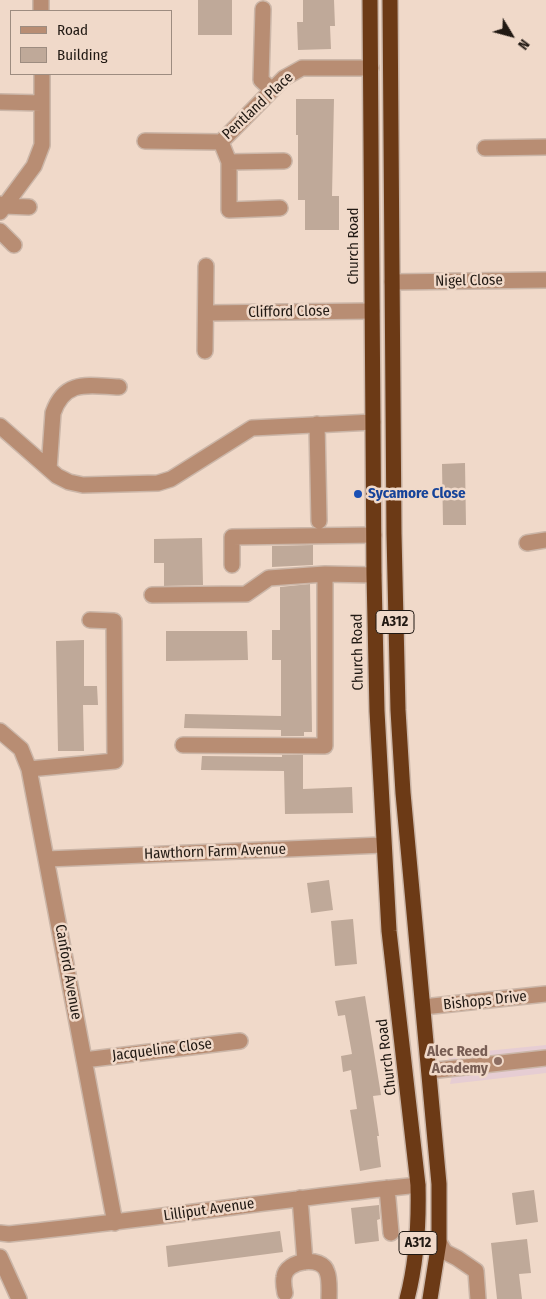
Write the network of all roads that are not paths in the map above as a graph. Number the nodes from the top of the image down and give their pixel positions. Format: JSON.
{"nodes":[{"id":1,"x":370,"y":0,"type":"edge"},
{"id":2,"x":390,"y":0,"type":"edge"},
{"id":3,"x":263,"y":9,"type":"dead end"},
{"id":4,"x":371,"y":68,"type":"junction"},
{"id":5,"x":42,"y":75,"type":"edge"},
{"id":6,"x":272,"y":90,"type":"junction"},
{"id":7,"x":0,"y":102,"type":"edge"},
{"id":8,"x":42,"y":103,"type":"junction"},
{"id":9,"x":145,"y":141,"type":"dead end"},
{"id":10,"x":221,"y":142,"type":"junction"},
{"id":11,"x":546,"y":147,"type":"edge"},
{"id":12,"x":485,"y":148,"type":"dead end"},
{"id":13,"x":284,"y":161,"type":"dead end"},
{"id":14,"x":230,"y":162,"type":"junction"},
{"id":15,"x":1,"y":207,"type":"edge"},
{"id":16,"x":28,"y":207,"type":"dead end"},
{"id":17,"x":280,"y":208,"type":"dead end"},
{"id":18,"x":0,"y":232,"type":"edge"},
{"id":19,"x":14,"y":245,"type":"dead end"},
{"id":20,"x":206,"y":266,"type":"dead end"},
{"id":21,"x":546,"y":280,"type":"edge"},
{"id":22,"x":392,"y":282,"type":"junction"},
{"id":23,"x":372,"y":311,"type":"junction"},
{"id":24,"x":206,"y":313,"type":"junction"},
{"id":25,"x":205,"y":351,"type":"dead end"},
{"id":26,"x":119,"y":387,"type":"dead end"},
{"id":27,"x":373,"y":422,"type":"junction"},
{"id":28,"x":317,"y":424,"type":"junction"},
{"id":29,"x":0,"y":426,"type":"edge"},
{"id":30,"x":49,"y":469,"type":"junction"},
{"id":31,"x":319,"y":521,"type":"dead end"},
{"id":32,"x":374,"y":535,"type":"junction"},
{"id":33,"x":546,"y":540,"type":"edge"},
{"id":34,"x":527,"y":542,"type":"dead end"},
{"id":35,"x":232,"y":565,"type":"dead end"},
{"id":36,"x":325,"y":574,"type":"junction"},
{"id":37,"x":374,"y":575,"type":"junction"},
{"id":38,"x":152,"y":595,"type":"dead end"},
{"id":39,"x":90,"y":620,"type":"dead end"},
{"id":40,"x":0,"y":731,"type":"edge"},
{"id":41,"x":183,"y":745,"type":"dead end"},
{"id":42,"x":29,"y":769,"type":"junction"},
{"id":43,"x":384,"y":845,"type":"junction"},
{"id":44,"x":47,"y":859,"type":"junction"},
{"id":45,"x":546,"y":994,"type":"edge"},
{"id":46,"x":423,"y":1007,"type":"junction"},
{"id":47,"x":240,"y":1041,"type":"dead end"},
{"id":48,"x":546,"y":1058,"type":"edge"},
{"id":49,"x":84,"y":1060,"type":"junction"},
{"id":50,"x":429,"y":1071,"type":"junction"},
{"id":51,"x":418,"y":1185,"type":"junction"},
{"id":52,"x":387,"y":1188,"type":"junction"},
{"id":53,"x":300,"y":1198,"type":"junction"},
{"id":54,"x":115,"y":1223,"type":"junction"},
{"id":55,"x":0,"y":1233,"type":"edge"},
{"id":56,"x":392,"y":1233,"type":"dead end"},
{"id":57,"x":439,"y":1242,"type":"junction"},
{"id":58,"x":0,"y":1257,"type":"edge"},
{"id":59,"x":305,"y":1262,"type":"junction"},
{"id":60,"x":285,"y":1293,"type":"dead end"},
{"id":61,"x":19,"y":1299,"type":"edge"},
{"id":62,"x":329,"y":1299,"type":"edge"},
{"id":63,"x":407,"y":1299,"type":"edge"},
{"id":64,"x":430,"y":1299,"type":"edge"},
{"id":65,"x":478,"y":1299,"type":"edge"}],
"edges":[{"from":1,"to":4,"type":"highway","name":"Church Road","number":"A312"},
{"from":2,"to":22,"type":"highway","number":"A312"},
{"from":3,"to":6,"type":"street"},
{"from":4,"to":6,"type":"street","name":"Pentland Place"},
{"from":4,"to":23,"type":"highway","name":"Church Road","number":"A312"},
{"from":5,"to":8,"type":"street"},
{"from":6,"to":10,"type":"street","name":"Pentland Place"},
{"from":7,"to":8,"type":"street"},
{"from":8,"to":15,"type":"street"},
{"from":9,"to":10,"type":"street","name":"Pentland Place"},
{"from":10,"to":14,"type":"street"},
{"from":11,"to":12,"type":"street"},
{"from":13,"to":14,"type":"street"},
{"from":14,"to":17,"type":"street"},
{"from":15,"to":16,"type":"street"},
{"from":18,"to":19,"type":"street"},
{"from":20,"to":24,"type":"street"},
{"from":21,"to":22,"type":"street","name":"Nigel Close"},
{"from":22,"to":46,"type":"highway","number":"A312"},
{"from":23,"to":24,"type":"street","name":"Clifford Close"},
{"from":23,"to":27,"type":"highway","name":"Church Road","number":"A312"},
{"from":24,"to":25,"type":"street"},
{"from":26,"to":30,"type":"street"},
{"from":27,"to":28,"type":"street"},
{"from":27,"to":32,"type":"highway","name":"Church Road","number":"A312"},
{"from":28,"to":30,"type":"street"},
{"from":28,"to":31,"type":"street"},
{"from":29,"to":30,"type":"street"},
{"from":32,"to":35,"type":"street"},
{"from":32,"to":37,"type":"highway","name":"Church Road","number":"A312"},
{"from":33,"to":34,"type":"street"},
{"from":36,"to":37,"type":"street"},
{"from":36,"to":38,"type":"street"},
{"from":36,"to":41,"type":"street"},
{"from":37,"to":43,"type":"highway","name":"Church Road","number":"A312"},
{"from":39,"to":42,"type":"street"},
{"from":40,"to":42,"type":"street","name":"Canford Avenue"},
{"from":42,"to":44,"type":"street","name":"Canford Avenue"},
{"from":43,"to":44,"type":"street","name":"Hawthorn Farm Avenue"},
{"from":43,"to":51,"type":"highway","name":"Church Road","number":"A312"},
{"from":44,"to":49,"type":"street","name":"Canford Avenue"},
{"from":45,"to":46,"type":"street","name":"Bishops Drive"},
{"from":46,"to":50,"type":"highway","number":"A312"},
{"from":47,"to":49,"type":"street","name":"Jacqueline Close"},
{"from":48,"to":50,"type":"street"},
{"from":49,"to":54,"type":"street","name":"Canford Avenue"},
{"from":50,"to":57,"type":"highway","number":"A312"},
{"from":51,"to":52,"type":"street","name":"Lilliput Avenue"},
{"from":51,"to":63,"type":"highway","name":"Church Road","number":"A312"},
{"from":52,"to":53,"type":"street","name":"Lilliput Avenue"},
{"from":52,"to":56,"type":"street"},
{"from":53,"to":54,"type":"street","name":"Lilliput Avenue"},
{"from":53,"to":59,"type":"street"},
{"from":54,"to":55,"type":"street","name":"Lilliput Avenue"},
{"from":57,"to":64,"type":"highway","number":"A312"},
{"from":57,"to":65,"type":"street"},
{"from":58,"to":61,"type":"street"},
{"from":59,"to":60,"type":"street"},
{"from":59,"to":62,"type":"street"}]}
